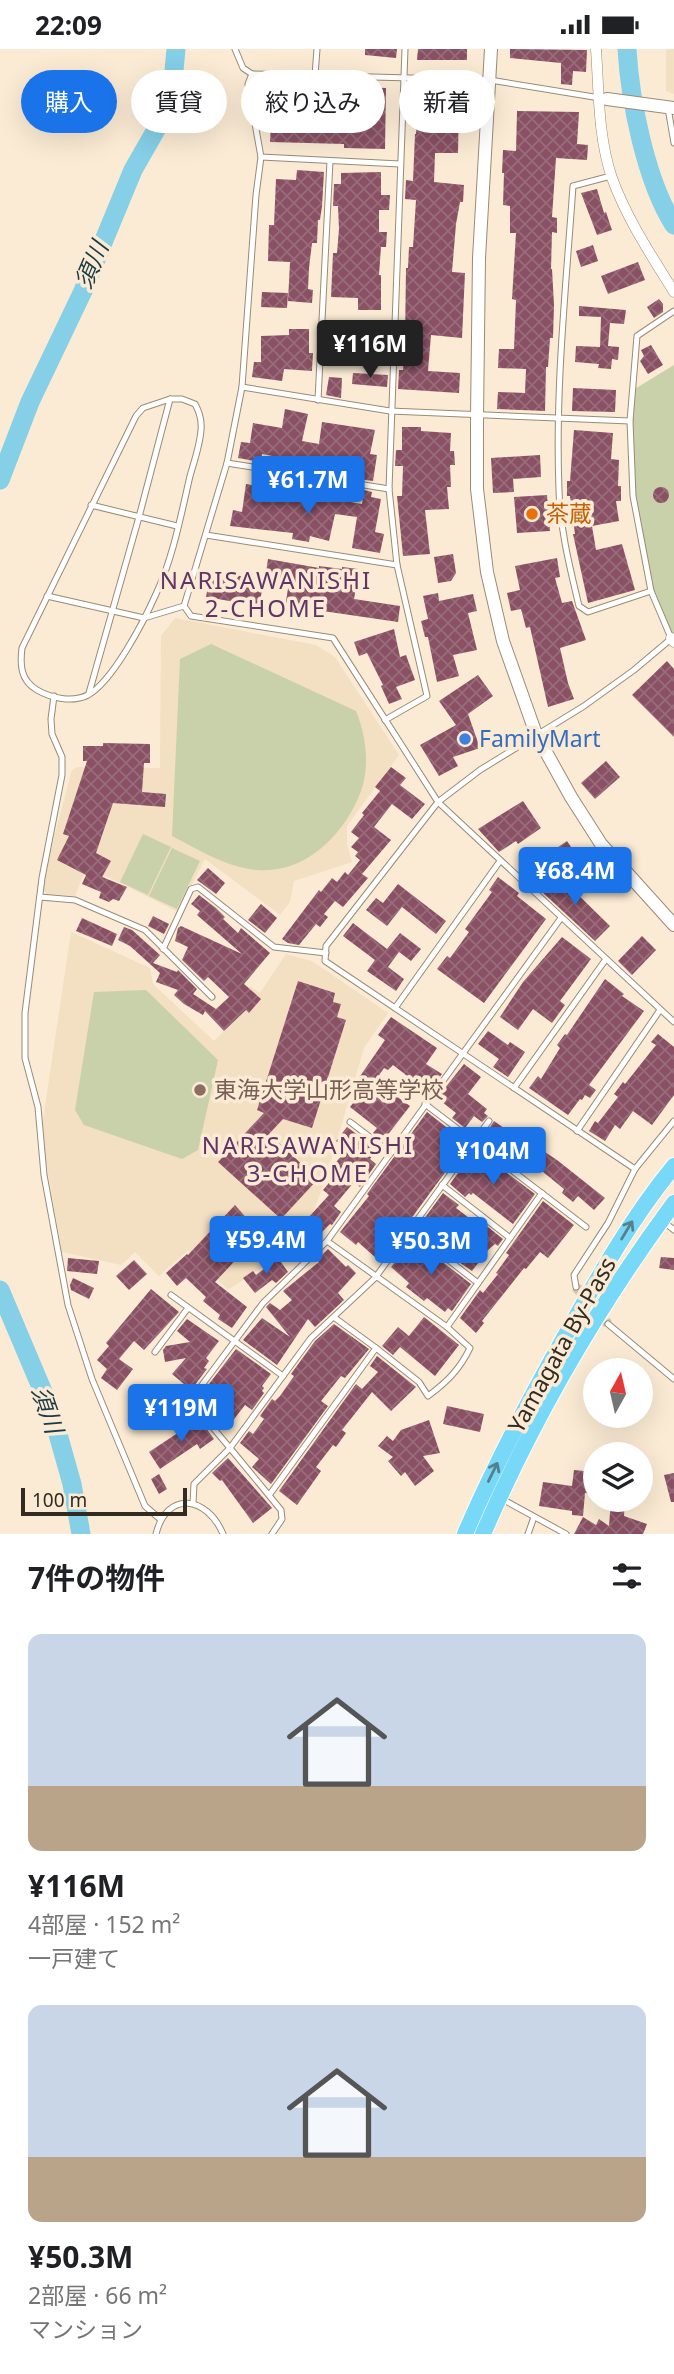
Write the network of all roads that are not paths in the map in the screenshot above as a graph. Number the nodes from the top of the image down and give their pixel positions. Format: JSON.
{"nodes":[{"id":1,"x":235,"y":49,"type":"edge"},
{"id":2,"x":317,"y":49,"type":"edge"},
{"id":3,"x":405,"y":49,"type":"edge"},
{"id":4,"x":491,"y":49,"type":"edge"},
{"id":5,"x":596,"y":49,"type":"edge"},
{"id":6,"x":246,"y":70,"type":"edge"},
{"id":7,"x":315,"y":70,"type":"edge"},
{"id":8,"x":404,"y":70,"type":"edge"},
{"id":9,"x":490,"y":70,"type":"edge"},
{"id":10,"x":495,"y":81,"type":"edge"},
{"id":11,"x":603,"y":98,"type":"junction"},
{"id":12,"x":671,"y":107,"type":"edge"},
{"id":13,"x":256,"y":133,"type":"edge"},
{"id":14,"x":401,"y":133,"type":"edge"},
{"id":15,"x":487,"y":133,"type":"edge"},
{"id":16,"x":674,"y":143,"type":"edge"},
{"id":17,"x":261,"y":157,"type":"junction"},
{"id":18,"x":330,"y":162,"type":"junction"},
{"id":19,"x":400,"y":164,"type":"junction"},
{"id":20,"x":612,"y":176,"type":"junction"},
{"id":21,"x":674,"y":292,"type":"edge"},
{"id":22,"x":674,"y":311,"type":"edge"},
{"id":23,"x":243,"y":387,"type":"junction"},
{"id":24,"x":170,"y":399,"type":"junction"},
{"id":25,"x":318,"y":400,"type":"junction"},
{"id":26,"x":390,"y":411,"type":"junction"},
{"id":27,"x":477,"y":416,"type":"junction"},
{"id":28,"x":559,"y":418,"type":"junction"},
{"id":29,"x":630,"y":421,"type":"junction"},
{"id":30,"x":227,"y":463,"type":"junction"},
{"id":31,"x":389,"y":489,"type":"junction"},
{"id":32,"x":91,"y":505,"type":"junction"},
{"id":33,"x":139,"y":517,"type":"junction"},
{"id":34,"x":177,"y":526,"type":"junction"},
{"id":35,"x":206,"y":535,"type":"junction"},
{"id":36,"x":397,"y":565,"type":"junction"},
{"id":37,"x":651,"y":591,"type":"junction"},
{"id":38,"x":47,"y":596,"type":"junction"},
{"id":39,"x":184,"y":606,"type":"junction"},
{"id":40,"x":113,"y":610,"type":"junction"},
{"id":41,"x":144,"y":618,"type":"junction"},
{"id":42,"x":673,"y":639,"type":"edge"},
{"id":43,"x":89,"y":694,"type":"junction"},
{"id":44,"x":54,"y":696,"type":"junction"},
{"id":45,"x":386,"y":720,"type":"junction"},
{"id":46,"x":536,"y":734,"type":"junction"},
{"id":47,"x":438,"y":803,"type":"junction"},
{"id":48,"x":499,"y":861,"type":"junction"},
{"id":49,"x":40,"y":897,"type":"junction"},
{"id":50,"x":561,"y":918,"type":"junction"},
{"id":51,"x":674,"y":925,"type":"edge"},
{"id":52,"x":163,"y":949,"type":"junction"},
{"id":53,"x":326,"y":953,"type":"junction"},
{"id":54,"x":606,"y":959,"type":"junction"},
{"id":55,"x":212,"y":997,"type":"dead end"},
{"id":56,"x":395,"y":1008,"type":"junction"},
{"id":57,"x":660,"y":1010,"type":"junction"},
{"id":58,"x":674,"y":1022,"type":"edge"},
{"id":59,"x":462,"y":1054,"type":"junction"},
{"id":60,"x":514,"y":1088,"type":"junction"},
{"id":61,"x":425,"y":1104,"type":"junction"},
{"id":62,"x":489,"y":1121,"type":"dead end"},
{"id":63,"x":674,"y":1121,"type":"edge"},
{"id":64,"x":349,"y":1122,"type":"dead end"},
{"id":65,"x":576,"y":1131,"type":"junction"},
{"id":66,"x":474,"y":1141,"type":"junction"},
{"id":67,"x":391,"y":1153,"type":"junction"},
{"id":68,"x":674,"y":1166,"type":"edge"},
{"id":69,"x":635,"y":1169,"type":"junction"},
{"id":70,"x":442,"y":1185,"type":"junction"},
{"id":71,"x":542,"y":1193,"type":"junction"},
{"id":72,"x":674,"y":1203,"type":"edge"},
{"id":73,"x":668,"y":1225,"type":"edge"},
{"id":74,"x":586,"y":1227,"type":"dead end"},
{"id":75,"x":410,"y":1230,"type":"junction"},
{"id":76,"x":510,"y":1238,"type":"junction"},
{"id":77,"x":327,"y":1241,"type":"junction"},
{"id":78,"x":375,"y":1278,"type":"junction"},
{"id":79,"x":478,"y":1283,"type":"junction"},
{"id":80,"x":576,"y":1287,"type":"dead end"},
{"id":81,"x":171,"y":1294,"type":"dead end"},
{"id":82,"x":188,"y":1308,"type":"junction"},
{"id":83,"x":335,"y":1318,"type":"junction"},
{"id":84,"x":608,"y":1324,"type":"tunnel mouth"},
{"id":85,"x":447,"y":1328,"type":"junction"},
{"id":86,"x":236,"y":1342,"type":"junction"},
{"id":87,"x":376,"y":1348,"type":"junction"},
{"id":88,"x":155,"y":1352,"type":"dead end"},
{"id":89,"x":283,"y":1376,"type":"junction"},
{"id":90,"x":674,"y":1378,"type":"edge"},
{"id":91,"x":230,"y":1448,"type":"junction"},
{"id":92,"x":270,"y":1495,"type":"junction"},
{"id":93,"x":499,"y":1498,"type":"junction"},
{"id":94,"x":193,"y":1503,"type":"junction"},
{"id":95,"x":534,"y":1517,"type":"junction"},
{"id":96,"x":159,"y":1519,"type":"junction"},
{"id":97,"x":156,"y":1534,"type":"edge"},
{"id":98,"x":223,"y":1534,"type":"edge"},
{"id":99,"x":272,"y":1534,"type":"edge"},
{"id":100,"x":465,"y":1534,"type":"edge"},
{"id":101,"x":483,"y":1534,"type":"edge"},
{"id":102,"x":528,"y":1534,"type":"edge"},
{"id":103,"x":566,"y":1534,"type":"edge"}],
"edges":[{"from":1,"to":6,"type":"lane"},
{"from":2,"to":7,"type":"lane"},
{"from":3,"to":8,"type":"lane"},
{"from":4,"to":9,"type":"street"},
{"from":5,"to":11,"type":"street"},
{"from":10,"to":11,"type":"lane"},
{"from":11,"to":12,"type":"street"},
{"from":11,"to":20,"type":"street"},
{"from":12,"to":16,"type":"lane"},
{"from":13,"to":17,"type":"lane"},
{"from":14,"to":19,"type":"lane"},
{"from":15,"to":27,"type":"street"},
{"from":17,"to":18,"type":"lane"},
{"from":17,"to":23,"type":"lane"},
{"from":18,"to":19,"type":"lane"},
{"from":18,"to":25,"type":"lane"},
{"from":19,"to":26,"type":"lane"},
{"from":20,"to":21,"type":"street"},
{"from":20,"to":28,"type":"lane"},
{"from":22,"to":29,"type":"lane"},
{"from":23,"to":25,"type":"lane"},
{"from":23,"to":30,"type":"lane"},
{"from":24,"to":32,"type":"lane"},
{"from":24,"to":33,"type":"lane"},
{"from":24,"to":34,"type":"lane"},
{"from":25,"to":26,"type":"lane"},
{"from":26,"to":27,"type":"lane"},
{"from":26,"to":31,"type":"lane"},
{"from":27,"to":28,"type":"lane"},
{"from":27,"to":46,"type":"street"},
{"from":28,"to":29,"type":"lane"},
{"from":28,"to":37,"type":"lane"},
{"from":29,"to":37,"type":"lane"},
{"from":30,"to":31,"type":"lane"},
{"from":30,"to":35,"type":"lane"},
{"from":31,"to":36,"type":"lane"},
{"from":32,"to":33,"type":"lane"},
{"from":32,"to":38,"type":"lane"},
{"from":33,"to":34,"type":"lane"},
{"from":33,"to":40,"type":"lane"},
{"from":34,"to":41,"type":"lane"},
{"from":35,"to":36,"type":"lane"},
{"from":35,"to":39,"type":"lane"},
{"from":36,"to":45,"type":"lane"},
{"from":37,"to":42,"type":"lane"},
{"from":38,"to":40,"type":"lane"},
{"from":38,"to":44,"type":"lane"},
{"from":39,"to":41,"type":"lane"},
{"from":39,"to":45,"type":"lane"},
{"from":40,"to":41,"type":"lane"},
{"from":40,"to":43,"type":"lane"},
{"from":41,"to":43,"type":"lane"},
{"from":42,"to":46,"type":"lane"},
{"from":43,"to":44,"type":"lane"},
{"from":44,"to":49,"type":"lane"},
{"from":45,"to":47,"type":"lane"},
{"from":46,"to":47,"type":"lane"},
{"from":46,"to":51,"type":"street"},
{"from":47,"to":48,"type":"lane"},
{"from":47,"to":53,"type":"lane"},
{"from":48,"to":50,"type":"lane"},
{"from":48,"to":56,"type":"lane"},
{"from":49,"to":52,"type":"lane"},
{"from":49,"to":96,"type":"lane"},
{"from":50,"to":54,"type":"lane"},
{"from":50,"to":59,"type":"lane"},
{"from":52,"to":53,"type":"lane"},
{"from":52,"to":55,"type":"lane"},
{"from":53,"to":56,"type":"lane"},
{"from":54,"to":57,"type":"lane"},
{"from":54,"to":60,"type":"lane"},
{"from":56,"to":59,"type":"lane"},
{"from":57,"to":58,"type":"lane"},
{"from":57,"to":65,"type":"lane"},
{"from":59,"to":60,"type":"lane"},
{"from":59,"to":61,"type":"lane"},
{"from":60,"to":65,"type":"lane"},
{"from":61,"to":66,"type":"lane"},
{"from":61,"to":67,"type":"lane"},
{"from":62,"to":66,"type":"lane"},
{"from":63,"to":69,"type":"lane"},
{"from":64,"to":67,"type":"lane"},
{"from":65,"to":69,"type":"lane"},
{"from":66,"to":70,"type":"lane"},
{"from":66,"to":71,"type":"lane"},
{"from":67,"to":77,"type":"lane"},
{"from":100,"to":68,"type":"highway","name":"Yamagata By-Pass","one_way":true},
{"from":69,"to":80,"type":"lane"},
{"from":70,"to":75,"type":"lane"},
{"from":70,"to":76,"type":"lane"},
{"from":71,"to":74,"type":"lane"},
{"from":71,"to":76,"type":"lane"},
{"from":72,"to":73,"type":"highway","name":"Yamagata By-Pass"},
{"from":73,"to":93,"type":"highway","name":"Yamagata By-Pass"},
{"from":75,"to":78,"type":"lane"},
{"from":75,"to":79,"type":"lane"},
{"from":76,"to":79,"type":"lane"},
{"from":77,"to":78,"type":"lane"},
{"from":77,"to":86,"type":"lane"},
{"from":78,"to":83,"type":"lane"},
{"from":78,"to":85,"type":"lane"},
{"from":79,"to":85,"type":"lane"},
{"from":81,"to":82,"type":"lane"},
{"from":82,"to":86,"type":"lane"},
{"from":82,"to":88,"type":"lane"},
{"from":83,"to":87,"type":"lane"},
{"from":83,"to":89,"type":"lane"},
{"from":84,"to":90,"type":"lane"},
{"from":85,"to":87,"type":"lane"},
{"from":86,"to":89,"type":"lane"},
{"from":86,"to":91,"type":"lane"},
{"from":87,"to":92,"type":"lane"},
{"from":89,"to":91,"type":"lane"},
{"from":91,"to":92,"type":"lane"},
{"from":91,"to":94,"type":"lane"},
{"from":92,"to":99,"type":"lane"},
{"from":93,"to":95,"type":"lane"},
{"from":93,"to":101,"type":"highway","name":"Yamagata By-Pass"},
{"from":94,"to":96,"type":"lane"},
{"from":94,"to":98,"type":"lane"},
{"from":95,"to":102,"type":"lane"},
{"from":95,"to":103,"type":"lane"},
{"from":96,"to":97,"type":"lane"}]}
